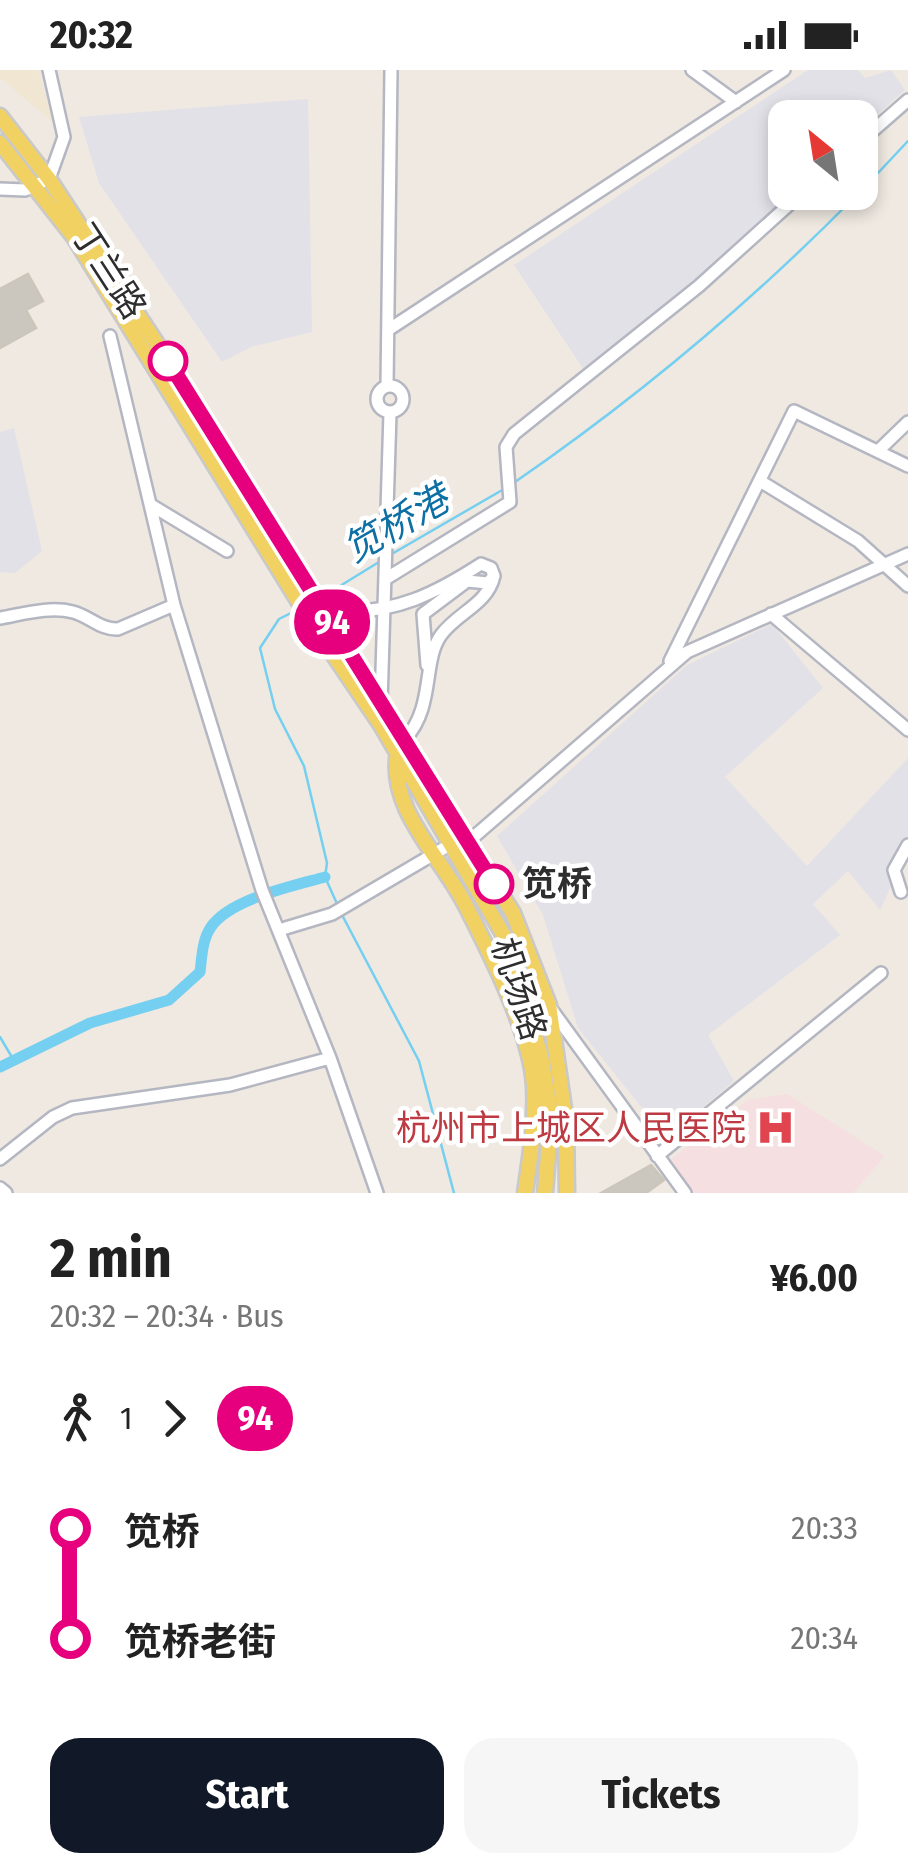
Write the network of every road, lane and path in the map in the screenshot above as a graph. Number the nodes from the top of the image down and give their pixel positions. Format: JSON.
{"nodes":[{"id":1,"x":49,"y":70,"type":"edge"},
{"id":2,"x":391,"y":70,"type":"edge"},
{"id":3,"x":692,"y":70,"type":"edge"},
{"id":4,"x":784,"y":70,"type":"edge"},
{"id":5,"x":908,"y":100,"type":"edge"},
{"id":6,"x":736,"y":102,"type":"junction"},
{"id":7,"x":0,"y":116,"type":"edge"},
{"id":8,"x":878,"y":126,"type":"edge"},
{"id":9,"x":0,"y":143,"type":"edge"},
{"id":10,"x":42,"y":182,"type":"junction"},
{"id":11,"x":0,"y":189,"type":"edge"},
{"id":12,"x":783,"y":210,"type":"edge"},
{"id":13,"x":388,"y":330,"type":"junction"},
{"id":14,"x":110,"y":336,"type":"dead end"},
{"id":15,"x":387,"y":386,"type":"junction"},
{"id":16,"x":390,"y":412,"type":"junction"},
{"id":17,"x":908,"y":422,"type":"edge"},
{"id":18,"x":880,"y":449,"type":"junction"},
{"id":19,"x":908,"y":466,"type":"edge"},
{"id":20,"x":760,"y":481,"type":"junction"},
{"id":21,"x":151,"y":505,"type":"junction"},
{"id":22,"x":227,"y":551,"type":"dead end"},
{"id":23,"x":908,"y":554,"type":"edge"},
{"id":24,"x":888,"y":563,"type":"junction"},
{"id":25,"x":387,"y":574,"type":"junction"},
{"id":26,"x":494,"y":576,"type":"junction"},
{"id":27,"x":908,"y":586,"type":"edge"},
{"id":28,"x":174,"y":605,"type":"junction"},
{"id":29,"x":387,"y":609,"type":"junction"},
{"id":30,"x":327,"y":614,"type":"junction"},
{"id":31,"x":772,"y":614,"type":"junction"},
{"id":32,"x":0,"y":618,"type":"edge"},
{"id":33,"x":665,"y":669,"type":"junction"},
{"id":34,"x":430,"y":689,"type":"junction"},
{"id":35,"x":378,"y":708,"type":"junction"},
{"id":36,"x":908,"y":730,"type":"edge"},
{"id":37,"x":401,"y":746,"type":"junction"},
{"id":38,"x":469,"y":841,"type":"junction"},
{"id":39,"x":451,"y":844,"type":"junction"},
{"id":40,"x":908,"y":845,"type":"edge"},
{"id":41,"x":436,"y":854,"type":"junction"},
{"id":42,"x":901,"y":892,"type":"dead end"},
{"id":43,"x":279,"y":930,"type":"junction"},
{"id":44,"x":881,"y":973,"type":"dead end"},
{"id":45,"x":549,"y":1005,"type":"junction"},
{"id":46,"x":330,"y":1058,"type":"junction"},
{"id":47,"x":657,"y":1156,"type":"junction"},
{"id":48,"x":0,"y":1159,"type":"edge"},
{"id":49,"x":0,"y":1188,"type":"edge"},
{"id":50,"x":6,"y":1193,"type":"edge"},
{"id":51,"x":377,"y":1193,"type":"edge"},
{"id":52,"x":524,"y":1193,"type":"edge"},
{"id":53,"x":545,"y":1193,"type":"edge"},
{"id":54,"x":566,"y":1193,"type":"edge"},
{"id":55,"x":685,"y":1193,"type":"edge"}],
"edges":[{"from":1,"to":10,"type":"street"},
{"from":2,"to":13,"type":"street"},
{"from":3,"to":6,"type":"street"},
{"from":4,"to":6,"type":"street"},
{"from":5,"to":8,"type":"street"},
{"from":6,"to":13,"type":"street"},
{"from":7,"to":10,"type":"main road","name":"丁兰路"},
{"from":9,"to":10,"type":"main road","name":"丁兰路"},
{"from":10,"to":11,"type":"street"},
{"from":10,"to":30,"type":"main road","name":"丁兰路"},
{"from":10,"to":35,"type":"main road","name":"丁兰路"},
{"from":12,"to":25,"type":"street"},
{"from":13,"to":15,"type":"street"},
{"from":14,"to":21,"type":"street"},
{"from":15,"to":16,"type":"street"},
{"from":15,"to":16,"type":"street"},
{"from":16,"to":25,"type":"street"},
{"from":17,"to":18,"type":"street"},
{"from":18,"to":19,"type":"street"},
{"from":18,"to":20,"type":"street"},
{"from":20,"to":24,"type":"street"},
{"from":20,"to":33,"type":"street"},
{"from":21,"to":22,"type":"street"},
{"from":21,"to":28,"type":"street"},
{"from":23,"to":24,"type":"street"},
{"from":24,"to":27,"type":"street"},
{"from":24,"to":31,"type":"street"},
{"from":25,"to":29,"type":"street"},
{"from":26,"to":29,"type":"street"},
{"from":26,"to":34,"type":"street"},
{"from":26,"to":34,"type":"street"},
{"from":28,"to":32,"type":"street"},
{"from":28,"to":43,"type":"street"},
{"from":29,"to":30,"type":"street"},
{"from":29,"to":35,"type":"street"},
{"from":30,"to":35,"type":"main road"},
{"from":31,"to":33,"type":"street"},
{"from":31,"to":36,"type":"street"},
{"from":33,"to":38,"type":"street"},
{"from":34,"to":37,"type":"street"},
{"from":35,"to":37,"type":"main road"},
{"from":37,"to":38,"type":"main road"},
{"from":37,"to":39,"type":"main road","name":"机场路"},
{"from":37,"to":41,"type":"main road","name":"机场路"},
{"from":38,"to":45,"type":"main road"},
{"from":39,"to":41,"type":"street"},
{"from":39,"to":53,"type":"main road","name":"机场路"},
{"from":40,"to":42,"type":"street"},
{"from":41,"to":43,"type":"street"},
{"from":41,"to":52,"type":"main road","name":"机场路"},
{"from":43,"to":46,"type":"street"},
{"from":44,"to":47,"type":"street"},
{"from":45,"to":47,"type":"street"},
{"from":45,"to":54,"type":"main road"},
{"from":46,"to":48,"type":"street"},
{"from":46,"to":51,"type":"street"},
{"from":47,"to":55,"type":"street"},
{"from":49,"to":50,"type":"street"}]}
